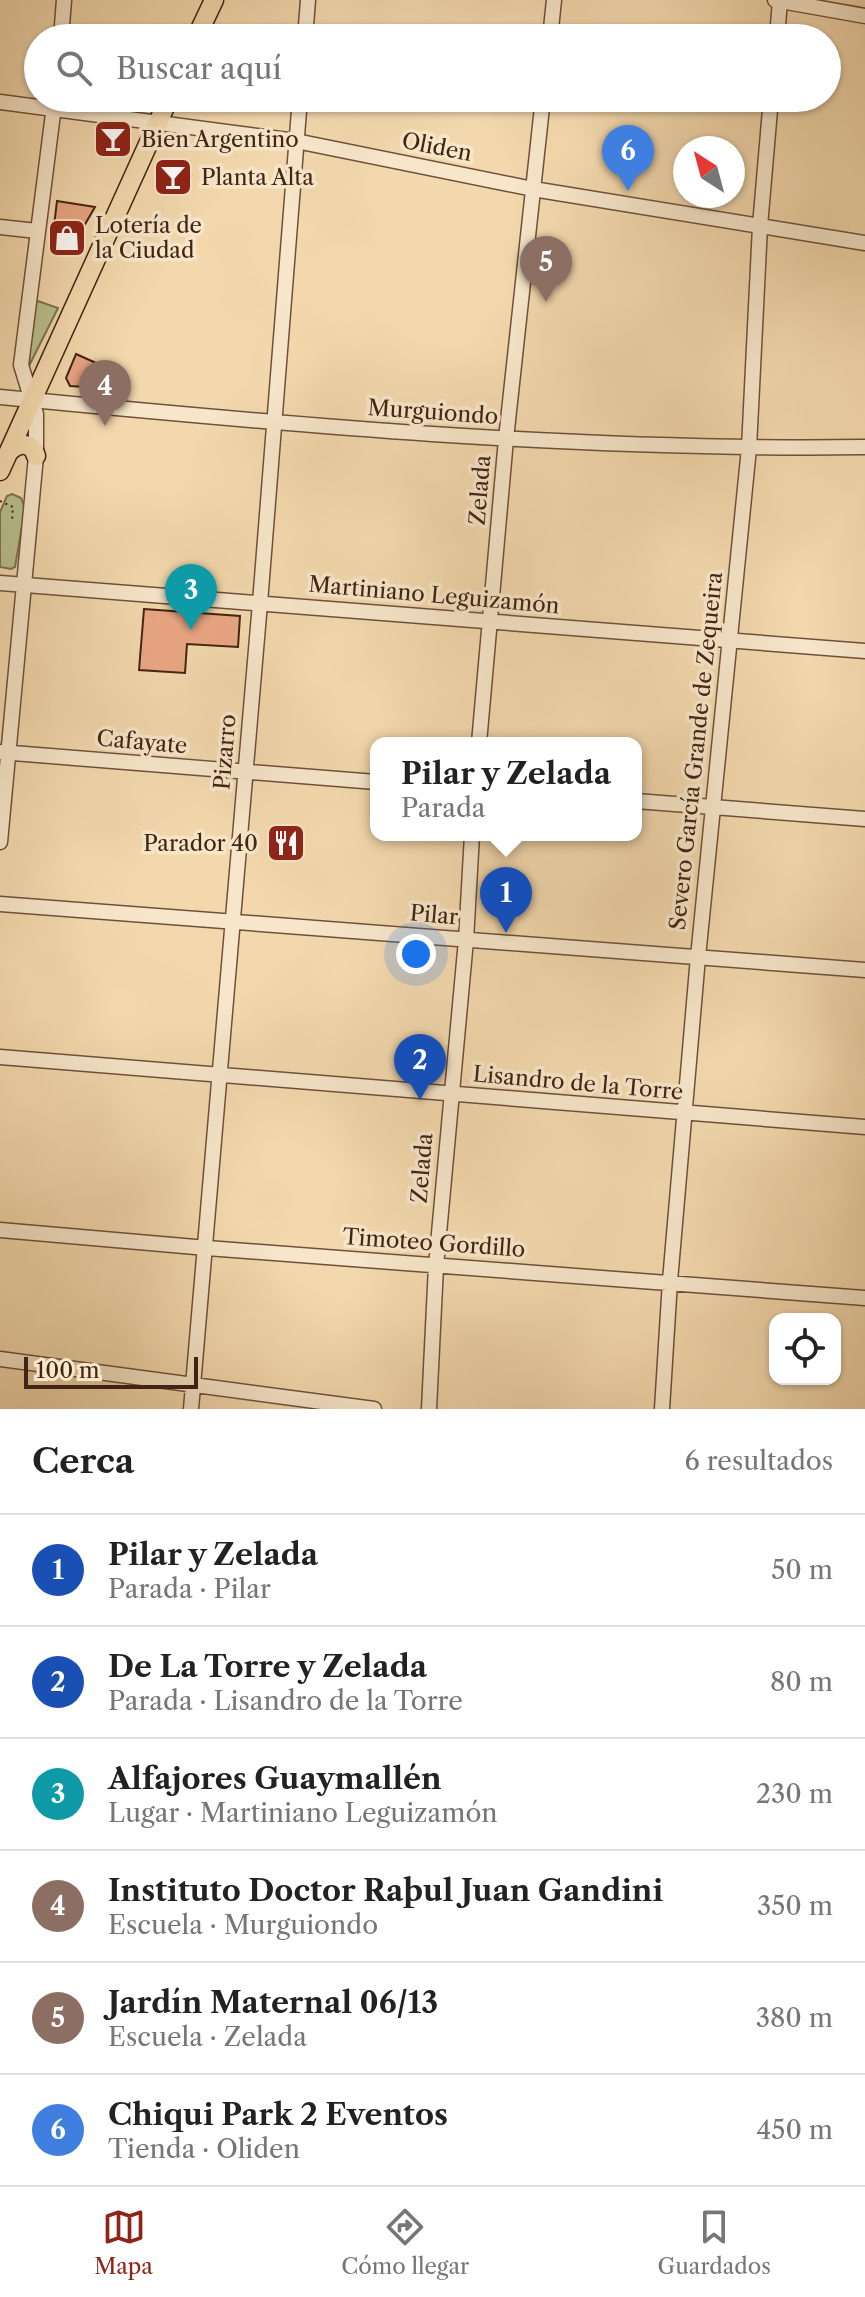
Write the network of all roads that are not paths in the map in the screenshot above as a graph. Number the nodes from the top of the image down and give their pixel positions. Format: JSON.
{"nodes":[{"id":1,"x":64,"y":0,"type":"edge"},
{"id":2,"x":214,"y":0,"type":"edge"},
{"id":3,"x":308,"y":0,"type":"edge"},
{"id":4,"x":554,"y":0,"type":"edge"},
{"id":5,"x":778,"y":0,"type":"edge"},
{"id":6,"x":865,"y":16,"type":"edge"},
{"id":7,"x":62,"y":24,"type":"edge"},
{"id":8,"x":203,"y":24,"type":"edge"},
{"id":9,"x":306,"y":24,"type":"edge"},
{"id":10,"x":551,"y":24,"type":"edge"},
{"id":11,"x":777,"y":24,"type":"edge"},
{"id":12,"x":0,"y":102,"type":"edge"},
{"id":13,"x":24,"y":102,"type":"edge"},
{"id":14,"x":53,"y":112,"type":"edge"},
{"id":15,"x":106,"y":112,"type":"edge"},
{"id":16,"x":162,"y":112,"type":"edge"},
{"id":17,"x":299,"y":112,"type":"edge"},
{"id":18,"x":541,"y":112,"type":"edge"},
{"id":19,"x":770,"y":112,"type":"edge"},
{"id":20,"x":158,"y":121,"type":"junction"},
{"id":21,"x":296,"y":141,"type":"junction"},
{"id":22,"x":533,"y":189,"type":"junction"},
{"id":23,"x":760,"y":226,"type":"junction"},
{"id":24,"x":0,"y":227,"type":"edge"},
{"id":25,"x":37,"y":231,"type":"junction"},
{"id":26,"x":865,"y":243,"type":"edge"},
{"id":27,"x":0,"y":397,"type":"edge"},
{"id":28,"x":33,"y":400,"type":"junction"},
{"id":29,"x":273,"y":422,"type":"junction"},
{"id":30,"x":506,"y":439,"type":"junction"},
{"id":31,"x":865,"y":447,"type":"edge"},
{"id":32,"x":749,"y":448,"type":"junction"},
{"id":33,"x":10,"y":451,"type":"junction"},
{"id":34,"x":36,"y":456,"type":"junction"},
{"id":35,"x":0,"y":471,"type":"edge"},
{"id":36,"x":0,"y":583,"type":"edge"},
{"id":37,"x":25,"y":585,"type":"junction"},
{"id":38,"x":260,"y":603,"type":"junction"},
{"id":39,"x":490,"y":623,"type":"junction"},
{"id":40,"x":729,"y":641,"type":"junction"},
{"id":41,"x":865,"y":651,"type":"edge"},
{"id":42,"x":480,"y":737,"type":"edge"},
{"id":43,"x":4,"y":752,"type":"edge"},
{"id":44,"x":245,"y":773,"type":"junction"},
{"id":45,"x":370,"y":782,"type":"edge"},
{"id":46,"x":642,"y":801,"type":"edge"},
{"id":47,"x":712,"y":806,"type":"junction"},
{"id":48,"x":865,"y":819,"type":"edge"},
{"id":49,"x":472,"y":841,"type":"edge"},
{"id":50,"x":0,"y":842,"type":"edge"},
{"id":51,"x":0,"y":904,"type":"edge"},
{"id":52,"x":231,"y":919,"type":"junction"},
{"id":53,"x":466,"y":940,"type":"junction"},
{"id":54,"x":698,"y":957,"type":"junction"},
{"id":55,"x":865,"y":970,"type":"edge"},
{"id":56,"x":0,"y":1057,"type":"edge"},
{"id":57,"x":218,"y":1075,"type":"junction"},
{"id":58,"x":450,"y":1095,"type":"junction"},
{"id":59,"x":686,"y":1114,"type":"junction"},
{"id":60,"x":865,"y":1127,"type":"edge"},
{"id":61,"x":0,"y":1230,"type":"edge"},
{"id":62,"x":207,"y":1248,"type":"junction"},
{"id":63,"x":436,"y":1266,"type":"junction"},
{"id":64,"x":670,"y":1281,"type":"junction"},
{"id":65,"x":865,"y":1298,"type":"edge"},
{"id":66,"x":0,"y":1359,"type":"edge"},
{"id":67,"x":193,"y":1387,"type":"junction"},
{"id":68,"x":308,"y":1405,"type":"edge"},
{"id":69,"x":191,"y":1409,"type":"edge"},
{"id":70,"x":374,"y":1409,"type":"edge"},
{"id":71,"x":429,"y":1409,"type":"edge"},
{"id":72,"x":662,"y":1409,"type":"edge"}],
"edges":[{"from":1,"to":7,"type":"street"},
{"from":2,"to":8,"type":"main road"},
{"from":3,"to":9,"type":"street"},
{"from":4,"to":10,"type":"street"},
{"from":5,"to":6,"type":"street"},
{"from":5,"to":11,"type":"street"},
{"from":12,"to":13,"type":"street","name":"Oliden"},
{"from":14,"to":25,"type":"street"},
{"from":15,"to":20,"type":"street","name":"Oliden"},
{"from":16,"to":20,"type":"main road"},
{"from":17,"to":21,"type":"street","name":"Pizarro"},
{"from":18,"to":22,"type":"street","name":"Zelada"},
{"from":19,"to":23,"type":"street","name":"Severo García Grande de Zequeira"},
{"from":20,"to":21,"type":"street","name":"Oliden"},
{"from":20,"to":28,"type":"main road"},
{"from":21,"to":22,"type":"street","name":"Oliden"},
{"from":21,"to":29,"type":"street","name":"Pizarro"},
{"from":22,"to":23,"type":"street","name":"Oliden"},
{"from":22,"to":30,"type":"street","name":"Zelada"},
{"from":23,"to":26,"type":"street","name":"Oliden"},
{"from":23,"to":32,"type":"street","name":"Severo García Grande de Zequeira"},
{"from":24,"to":25,"type":"street"},
{"from":25,"to":28,"type":"street"},
{"from":27,"to":28,"type":"street","name":"Murguiondo"},
{"from":28,"to":29,"type":"street","name":"Murguiondo"},
{"from":28,"to":33,"type":"main road"},
{"from":28,"to":34,"type":"street"},
{"from":29,"to":30,"type":"street","name":"Murguiondo"},
{"from":29,"to":38,"type":"street","name":"Pizarro"},
{"from":30,"to":32,"type":"street","name":"Murguiondo"},
{"from":30,"to":39,"type":"street","name":"Zelada"},
{"from":31,"to":32,"type":"street","name":"Murguiondo"},
{"from":32,"to":40,"type":"street","name":"Severo García Grande de Zequeira"},
{"from":33,"to":34,"type":"main road"},
{"from":33,"to":35,"type":"main road"},
{"from":34,"to":37,"type":"street"},
{"from":36,"to":37,"type":"street","name":"Martiniano Leguizamón"},
{"from":37,"to":38,"type":"street","name":"Martiniano Leguizamón"},
{"from":37,"to":43,"type":"street"},
{"from":38,"to":39,"type":"street","name":"Martiniano Leguizamón"},
{"from":38,"to":44,"type":"street","name":"Pizarro"},
{"from":39,"to":40,"type":"street","name":"Martiniano Leguizamón"},
{"from":39,"to":42,"type":"street","name":"Zelada"},
{"from":40,"to":41,"type":"street","name":"Martiniano Leguizamón"},
{"from":40,"to":47,"type":"street","name":"Severo García Grande de Zequeira"},
{"from":43,"to":44,"type":"street","name":"Cafayate"},
{"from":43,"to":50,"type":"street"},
{"from":44,"to":45,"type":"street","name":"Cafayate"},
{"from":44,"to":52,"type":"street","name":"Pizarro"},
{"from":46,"to":47,"type":"street"},
{"from":47,"to":48,"type":"street"},
{"from":47,"to":54,"type":"street","name":"Severo García Grande de Zequeira"},
{"from":49,"to":53,"type":"street","name":"Zelada"},
{"from":51,"to":52,"type":"street","name":"Pilar"},
{"from":52,"to":53,"type":"street","name":"Pilar"},
{"from":52,"to":57,"type":"street","name":"Pizarro"},
{"from":53,"to":54,"type":"street","name":"Pilar"},
{"from":53,"to":58,"type":"street","name":"Zelada"},
{"from":54,"to":55,"type":"street","name":"Pilar"},
{"from":54,"to":59,"type":"street","name":"Severo García Grande de Zequeira"},
{"from":56,"to":57,"type":"street","name":"Lisandro de la Torre"},
{"from":57,"to":58,"type":"street","name":"Lisandro de la Torre"},
{"from":57,"to":62,"type":"street","name":"Pizarro"},
{"from":58,"to":59,"type":"street","name":"Lisandro de la Torre"},
{"from":58,"to":63,"type":"street","name":"Zelada"},
{"from":59,"to":60,"type":"street","name":"Lisandro de la Torre"},
{"from":59,"to":64,"type":"street","name":"Severo García Grande de Zequeira"},
{"from":61,"to":62,"type":"street","name":"Timoteo Gordillo"},
{"from":62,"to":63,"type":"street","name":"Timoteo Gordillo"},
{"from":62,"to":67,"type":"street","name":"Pizarro"},
{"from":63,"to":64,"type":"street","name":"Timoteo Gordillo"},
{"from":63,"to":71,"type":"street","name":"Zelada"},
{"from":64,"to":65,"type":"street","name":"Timoteo Gordillo"},
{"from":64,"to":72,"type":"street","name":"Severo García Grande de Zequeira"},
{"from":66,"to":67,"type":"street"},
{"from":67,"to":68,"type":"street"},
{"from":67,"to":69,"type":"street","name":"Pizarro"},
{"from":68,"to":70,"type":"street"}]}
